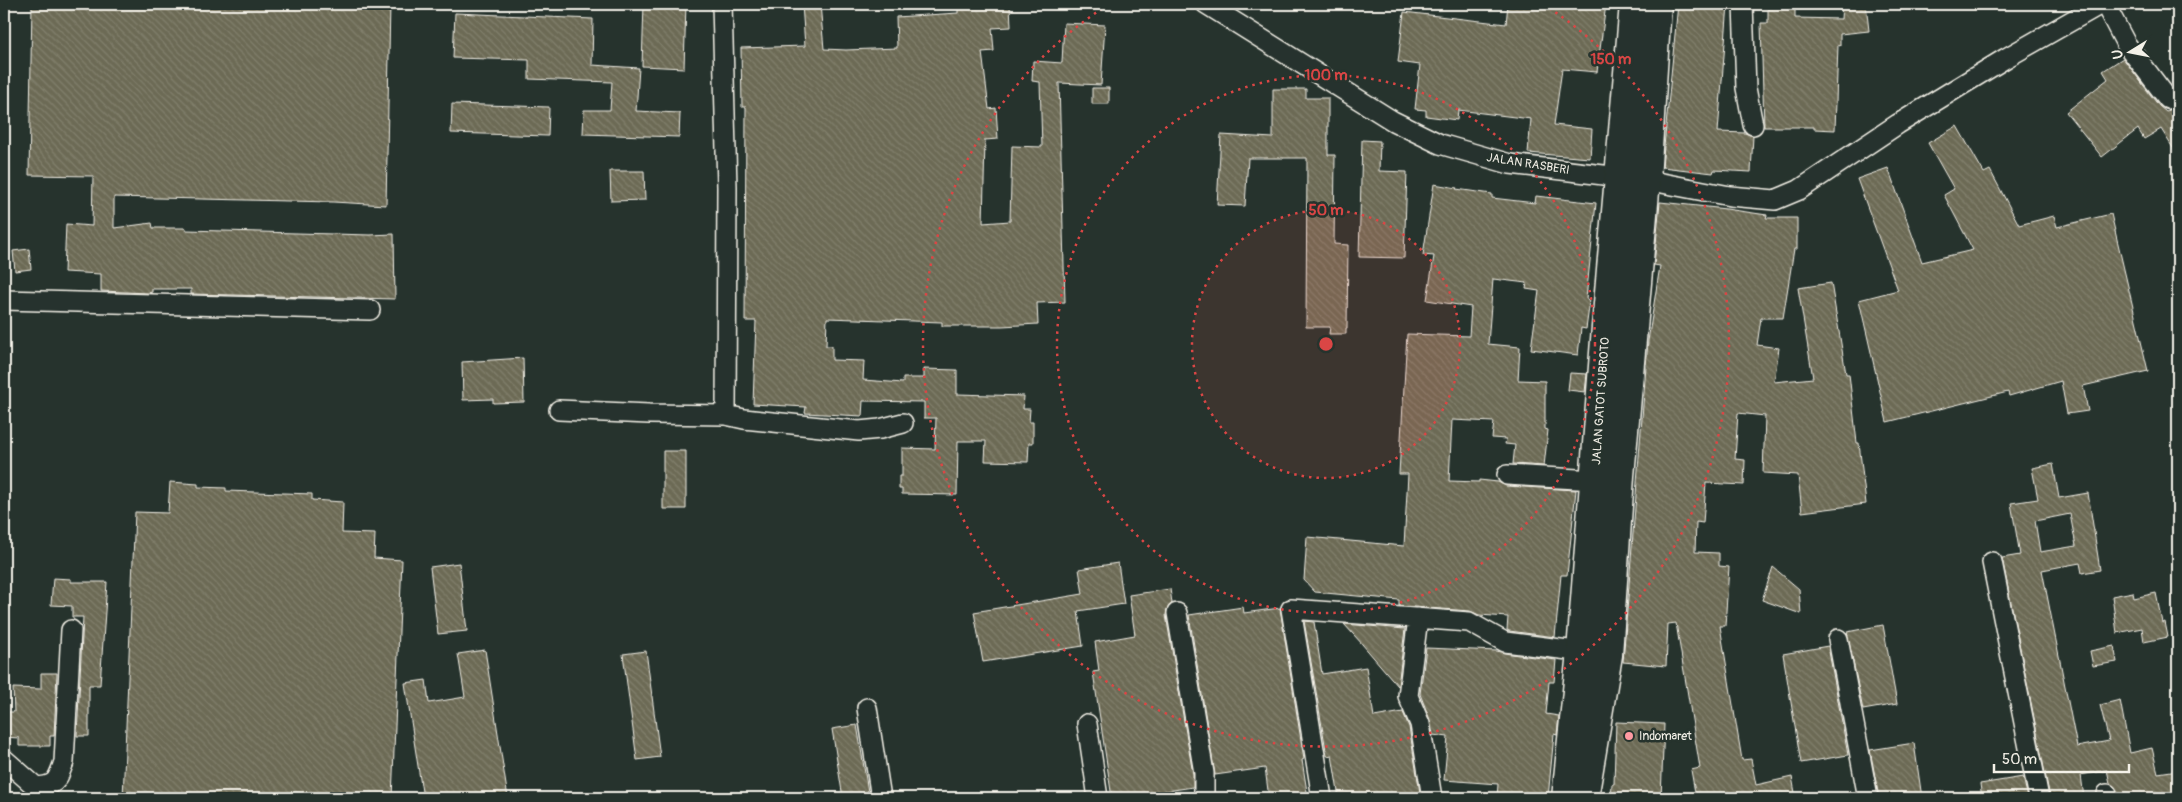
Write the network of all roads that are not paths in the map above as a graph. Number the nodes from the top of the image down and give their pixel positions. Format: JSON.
{"nodes":[{"id":1,"x":722,"y":4,"type":"edge"},
{"id":2,"x":1206,"y":4,"type":"edge"},
{"id":3,"x":1634,"y":4,"type":"edge"},
{"id":4,"x":1657,"y":4,"type":"edge"},
{"id":5,"x":1743,"y":4,"type":"edge"},
{"id":6,"x":2101,"y":4,"type":"edge"},
{"id":7,"x":2105,"y":4,"type":"edge"},
{"id":8,"x":2168,"y":99,"type":"dead end"},
{"id":9,"x":1753,"y":126,"type":"dead end"},
{"id":10,"x":1633,"y":179,"type":"junction"},
{"id":11,"x":4,"y":300,"type":"edge"},
{"id":12,"x":370,"y":310,"type":"dead end"},
{"id":13,"x":558,"y":410,"type":"dead end"},
{"id":14,"x":726,"y":415,"type":"junction"},
{"id":15,"x":903,"y":423,"type":"dead end"},
{"id":16,"x":1506,"y":475,"type":"dead end"},
{"id":17,"x":1595,"y":480,"type":"junction"},
{"id":18,"x":1992,"y":562,"type":"dead end"},
{"id":19,"x":1177,"y":613,"type":"dead end"},
{"id":20,"x":1418,"y":618,"type":"junction"},
{"id":21,"x":70,"y":630,"type":"dead end"},
{"id":22,"x":1838,"y":639,"type":"dead end"},
{"id":23,"x":1581,"y":652,"type":"junction"},
{"id":24,"x":1608,"y":656,"type":"junction"},
{"id":25,"x":867,"y":708,"type":"dead end"},
{"id":26,"x":1087,"y":724,"type":"dead end"},
{"id":27,"x":4,"y":759,"type":"edge"},
{"id":28,"x":881,"y":798,"type":"edge"},
{"id":29,"x":1098,"y":798,"type":"edge"},
{"id":30,"x":1204,"y":798,"type":"edge"},
{"id":31,"x":1322,"y":798,"type":"edge"},
{"id":32,"x":1432,"y":798,"type":"edge"},
{"id":33,"x":1566,"y":798,"type":"edge"},
{"id":34,"x":1584,"y":798,"type":"edge"},
{"id":35,"x":1868,"y":798,"type":"edge"},
{"id":36,"x":2039,"y":798,"type":"edge"}],
"edges":[{"from":1,"to":14,"type":"street"},
{"from":2,"to":10,"type":"street","name":"JALAN RASBERI"},
{"from":3,"to":10,"type":"main road","name":"JALAN GATOT SUBROTO"},
{"from":4,"to":10,"type":"main road"},
{"from":5,"to":9,"type":"street"},
{"from":6,"to":10,"type":"street","name":"JALAN RASBERI"},
{"from":7,"to":8,"type":"street"},
{"from":10,"to":17,"type":"main road","name":"JALAN GATOT SUBROTO"},
{"from":10,"to":24,"type":"main road"},
{"from":11,"to":12,"type":"street"},
{"from":13,"to":14,"type":"street"},
{"from":14,"to":15,"type":"street"},
{"from":16,"to":17,"type":"street"},
{"from":17,"to":23,"type":"main road","name":"JALAN GATOT SUBROTO"},
{"from":18,"to":36,"type":"street"},
{"from":19,"to":30,"type":"street"},
{"from":20,"to":23,"type":"street"},
{"from":20,"to":31,"type":"street"},
{"from":20,"to":32,"type":"street"},
{"from":21,"to":27,"type":"street"},
{"from":22,"to":35,"type":"street"},
{"from":23,"to":24,"type":"street"},
{"from":23,"to":33,"type":"main road","name":"JALAN GATOT SUBROTO"},
{"from":24,"to":34,"type":"main road"},
{"from":25,"to":28,"type":"street"},
{"from":26,"to":29,"type":"street"}]}
